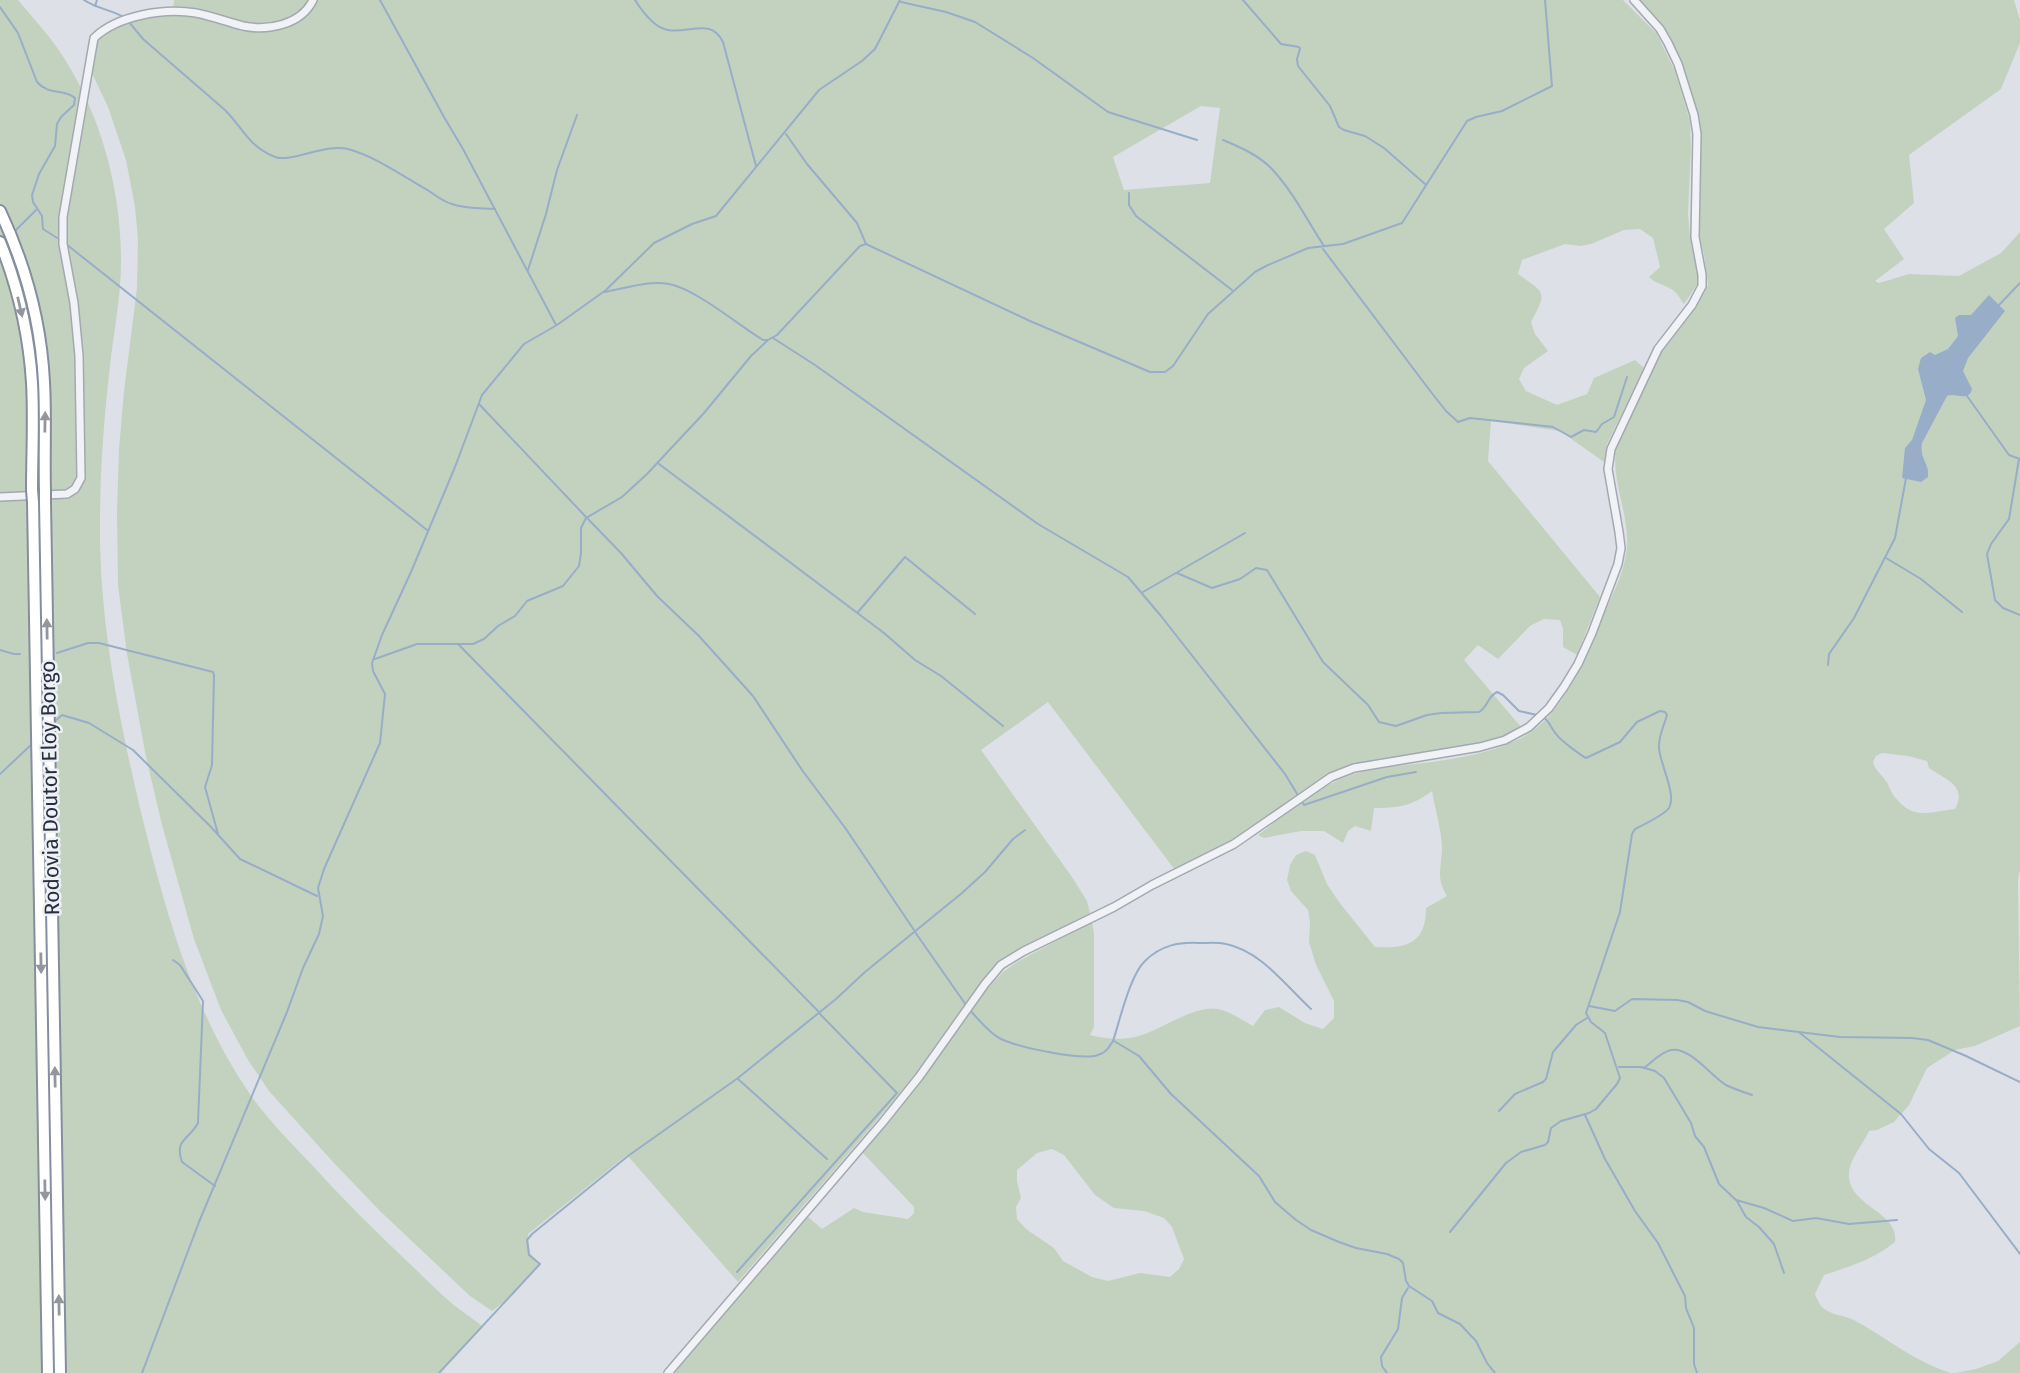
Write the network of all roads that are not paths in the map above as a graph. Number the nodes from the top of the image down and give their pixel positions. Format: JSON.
{"nodes":[{"id":1,"x":313,"y":0,"type":"edge"},
{"id":2,"x":1634,"y":0,"type":"edge"},
{"id":3,"x":0,"y":211,"type":"edge"},
{"id":4,"x":0,"y":242,"type":"edge"},
{"id":5,"x":0,"y":497,"type":"edge"},
{"id":6,"x":48,"y":1373,"type":"edge"},
{"id":7,"x":60,"y":1373,"type":"edge"},
{"id":8,"x":668,"y":1373,"type":"edge"}],
"edges":[{"from":1,"to":5,"type":"street"},
{"from":2,"to":8,"type":"street"},
{"from":7,"to":3,"type":"highway","name":"Rodovia Doutor Eloy Borgo","one_way":true},
{"from":4,"to":6,"type":"highway","name":"Rodovia Doutor Eloy Borgo","one_way":true,"bridge":true}]}
